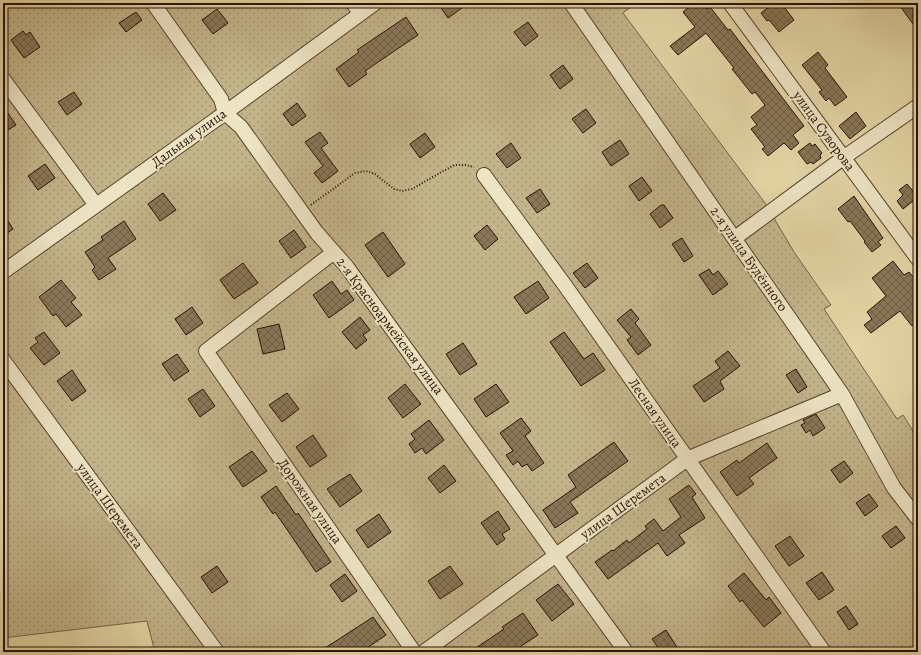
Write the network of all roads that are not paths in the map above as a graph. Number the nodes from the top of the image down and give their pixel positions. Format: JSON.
{"nodes":[{"id":1,"x":153,"y":3,"type":"edge"},
{"id":2,"x":375,"y":3,"type":"edge"},
{"id":3,"x":571,"y":3,"type":"edge"},
{"id":4,"x":730,"y":3,"type":"edge"},
{"id":5,"x":357,"y":8,"type":"edge"},
{"id":6,"x":3,"y":78,"type":"edge"},
{"id":7,"x":918,"y":106,"type":"edge"},
{"id":8,"x":225,"y":113,"type":"junction"},
{"id":9,"x":843,"y":158,"type":"junction"},
{"id":10,"x":484,"y":175,"type":"road end"},
{"id":11,"x":96,"y":206,"type":"junction"},
{"id":12,"x":735,"y":238,"type":"junction"},
{"id":13,"x":334,"y":252,"type":"junction"},
{"id":14,"x":918,"y":259,"type":"edge"},
{"id":15,"x":3,"y":272,"type":"edge"},
{"id":16,"x":3,"y":360,"type":"edge"},
{"id":17,"x":842,"y":394,"type":"junction"},
{"id":18,"x":687,"y":459,"type":"junction"},
{"id":19,"x":918,"y":519,"type":"edge"},
{"id":20,"x":557,"y":554,"type":"junction"},
{"id":21,"x":217,"y":652,"type":"edge"},
{"id":22,"x":414,"y":652,"type":"edge"},
{"id":23,"x":424,"y":652,"type":"edge"},
{"id":24,"x":626,"y":652,"type":"edge"},
{"id":25,"x":824,"y":652,"type":"edge"}],
"edges":[{"from":1,"to":8,"type":"street","name":"2-я Красноармейская улица"},
{"from":2,"to":5,"type":"street","name":"Дальняя улица"},
{"from":3,"to":12,"type":"street","name":"2-я улица Будённого"},
{"from":4,"to":9,"type":"street","name":"улица Суворова"},
{"from":5,"to":8,"type":"street","name":"Дальняя улица"},
{"from":6,"to":11,"type":"street"},
{"from":7,"to":9,"type":"street"},
{"from":8,"to":11,"type":"street","name":"Дальняя улица"},
{"from":8,"to":13,"type":"street","name":"2-я Красноармейская улица"},
{"from":9,"to":12,"type":"street"},
{"from":9,"to":14,"type":"street","name":"улица Суворова"},
{"from":10,"to":18,"type":"street","name":"Лесная улица"},
{"from":11,"to":15,"type":"street","name":"Дальняя улица"},
{"from":12,"to":17,"type":"street","name":"2-я улица Будённого"},
{"from":13,"to":20,"type":"street","name":"2-я Красноармейская улица"},
{"from":13,"to":22,"type":"street","name":"Дорожная улица"},
{"from":16,"to":21,"type":"street","name":"улица Шеремета"},
{"from":17,"to":18,"type":"street","name":"улица Шеремета"},
{"from":17,"to":19,"type":"street","name":"2-я улица Будённого"},
{"from":18,"to":20,"type":"street","name":"улица Шеремета"},
{"from":18,"to":25,"type":"street","name":"Лесная улица"},
{"from":20,"to":23,"type":"street","name":"улица Шеремета"},
{"from":20,"to":24,"type":"street","name":"2-я Красноармейская улица"}]}
